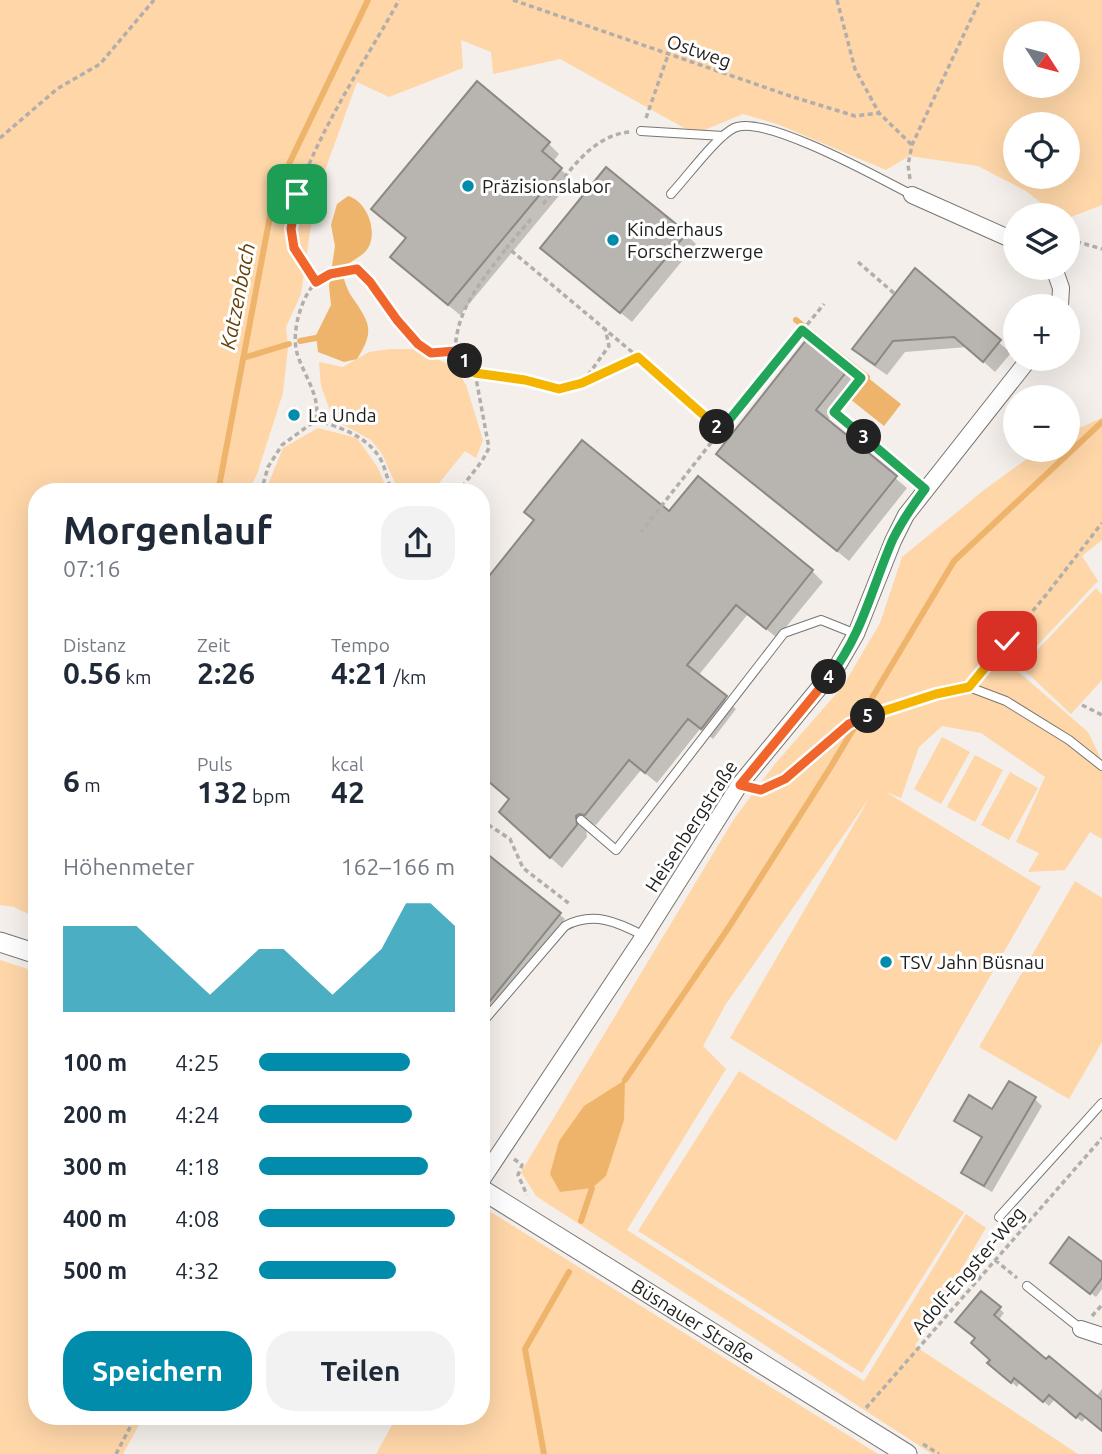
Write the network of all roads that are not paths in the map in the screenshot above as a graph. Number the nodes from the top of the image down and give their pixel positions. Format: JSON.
{"nodes":[{"id":1,"x":641,"y":131,"type":"road end"},
{"id":2,"x":723,"y":136,"type":"junction"},
{"id":3,"x":671,"y":194,"type":"dead end"},
{"id":4,"x":912,"y":195,"type":"joint"},
{"id":5,"x":1003,"y":236,"type":"edge"},
{"id":6,"x":1019,"y":371,"type":"edge"},
{"id":7,"x":856,"y":634,"type":"junction"},
{"id":8,"x":1102,"y":766,"type":"edge"},
{"id":9,"x":740,"y":785,"type":"junction"},
{"id":10,"x":581,"y":820,"type":"dead end"},
{"id":11,"x":549,"y":927,"type":"dead end"},
{"id":12,"x":557,"y":933,"type":"junction"},
{"id":13,"x":644,"y":936,"type":"junction"},
{"id":14,"x":0,"y":942,"type":"edge"},
{"id":15,"x":28,"y":951,"type":"edge"},
{"id":16,"x":490,"y":1013,"type":"edge"},
{"id":17,"x":1102,"y":1103,"type":"edge"},
{"id":18,"x":490,"y":1167,"type":"edge"},
{"id":19,"x":490,"y":1195,"type":"edge"},
{"id":20,"x":999,"y":1217,"type":"dead end"},
{"id":21,"x":1027,"y":1286,"type":"road end"},
{"id":22,"x":1081,"y":1329,"type":"joint"},
{"id":23,"x":1102,"y":1336,"type":"edge"},
{"id":24,"x":907,"y":1454,"type":"edge"}],
"edges":[{"from":1,"to":2,"type":"lane"},
{"from":2,"to":3,"type":"lane"},
{"from":2,"to":4,"type":"lane"},
{"from":4,"to":5,"type":"street"},
{"from":6,"to":7,"type":"street","name":"Heisenbergstraße"},
{"from":7,"to":9,"type":"street","name":"Heisenbergstraße"},
{"from":7,"to":10,"type":"lane"},
{"from":8,"to":9,"type":"lane"},
{"from":9,"to":13,"type":"street","name":"Heisenbergstraße"},
{"from":11,"to":12,"type":"lane"},
{"from":12,"to":13,"type":"lane"},
{"from":12,"to":16,"type":"lane"},
{"from":13,"to":18,"type":"street","name":"Heisenbergstraße"},
{"from":14,"to":15,"type":"street"},
{"from":17,"to":20,"type":"lane"},
{"from":19,"to":24,"type":"street","name":"Büsnauer Straße"},
{"from":21,"to":22,"type":"lane"},
{"from":22,"to":23,"type":"street"}]}
